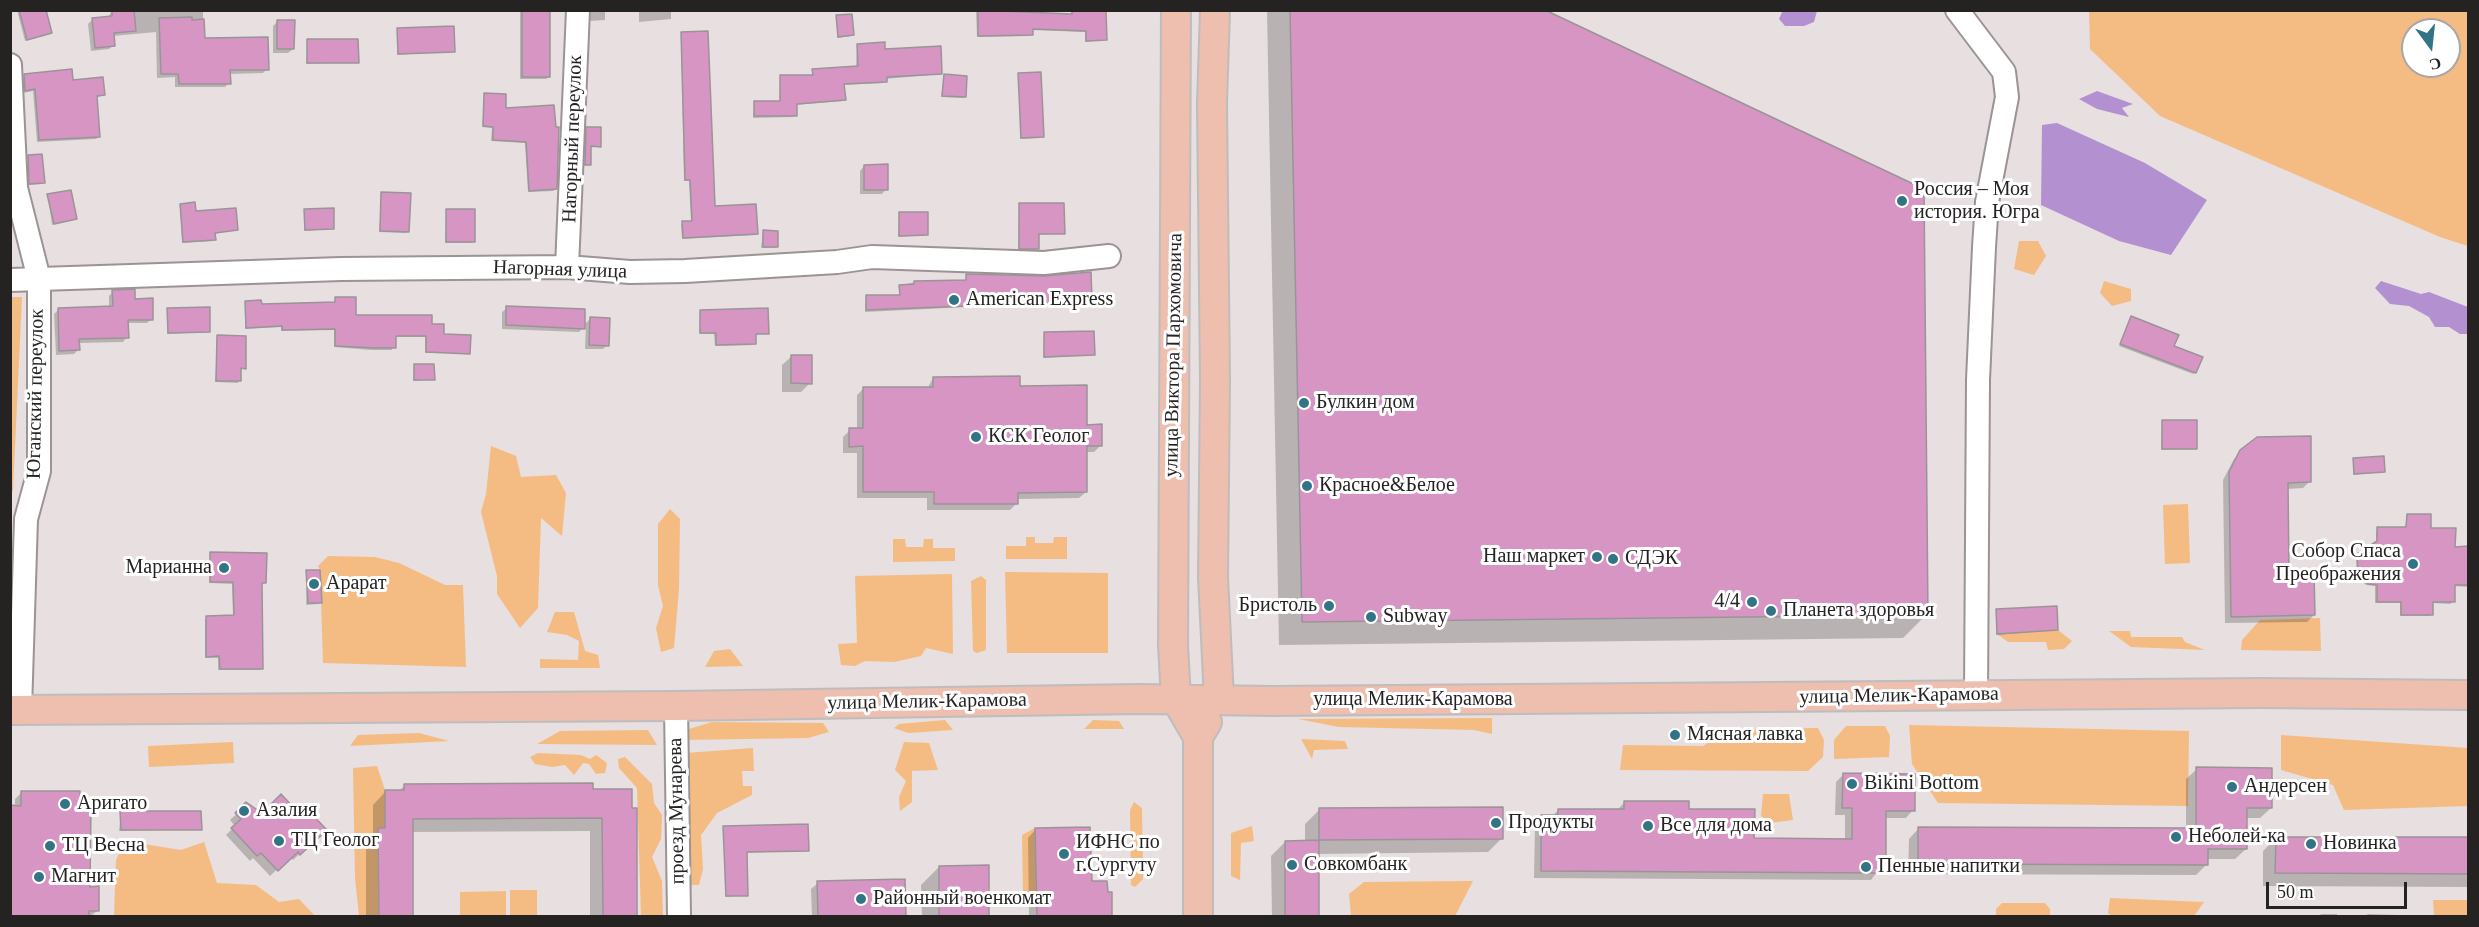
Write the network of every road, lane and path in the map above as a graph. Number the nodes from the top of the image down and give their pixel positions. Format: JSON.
{"nodes":[{"id":1,"x":578,"y":10,"type":"edge"},
{"id":2,"x":1176,"y":10,"type":"edge"},
{"id":3,"x":1215,"y":10,"type":"edge"},
{"id":4,"x":1957,"y":10,"type":"edge"},
{"id":5,"x":10,"y":65,"type":"edge"},
{"id":6,"x":1175,"y":102,"type":"junction"},
{"id":7,"x":1212,"y":103,"type":"junction"},
{"id":8,"x":13,"y":187,"type":"edge"},
{"id":9,"x":1108,"y":256,"type":"dead end"},
{"id":10,"x":567,"y":267,"type":"junction"},
{"id":11,"x":39,"y":279,"type":"junction"},
{"id":12,"x":10,"y":280,"type":"edge"},
{"id":13,"x":1976,"y":695,"type":"junction"},
{"id":14,"x":2469,"y":695,"type":"edge"},
{"id":15,"x":1176,"y":699,"type":"junction"},
{"id":16,"x":1219,"y":699,"type":"junction"},
{"id":17,"x":676,"y":706,"type":"junction"},
{"id":18,"x":15,"y":710,"type":"edge"},
{"id":19,"x":1198,"y":737,"type":"junction"},
{"id":20,"x":679,"y":916,"type":"edge"},
{"id":21,"x":1198,"y":916,"type":"edge"}],
"edges":[{"from":1,"to":10,"type":"street","name":"Нагорный переулок"},
{"from":2,"to":6,"type":"main road","name":"улица Виктора Пархомовича"},
{"from":3,"to":7,"type":"main road","name":"улица Виктора Пархомовича"},
{"from":4,"to":13,"type":"street"},
{"from":5,"to":8,"type":"street","name":"Юганский переулок"},
{"from":6,"to":7,"type":"main road"},
{"from":6,"to":15,"type":"main road","name":"улица Виктора Пархомовича"},
{"from":7,"to":16,"type":"main road","name":"улица Виктора Пархомовича"},
{"from":8,"to":11,"type":"street","name":"Юганский переулок"},
{"from":9,"to":10,"type":"street","name":"Нагорная улица"},
{"from":10,"to":11,"type":"street","name":"Нагорная улица"},
{"from":11,"to":12,"type":"street","name":"Нагорная улица"},
{"from":11,"to":18,"type":"street","name":"Юганский переулок"},
{"from":13,"to":14,"type":"main road","name":"улица Мелик-Карамова"},
{"from":13,"to":16,"type":"main road","name":"улица Мелик-Карамова"},
{"from":15,"to":16,"type":"main road","name":"улица Мелик-Карамова"},
{"from":15,"to":17,"type":"main road","name":"улица Мелик-Карамова"},
{"from":15,"to":19,"type":"main road"},
{"from":16,"to":19,"type":"main road"},
{"from":17,"to":18,"type":"main road","name":"улица Мелик-Карамова"},
{"from":17,"to":20,"type":"street","name":"проезд Мунарева"},
{"from":19,"to":21,"type":"main road"}]}
